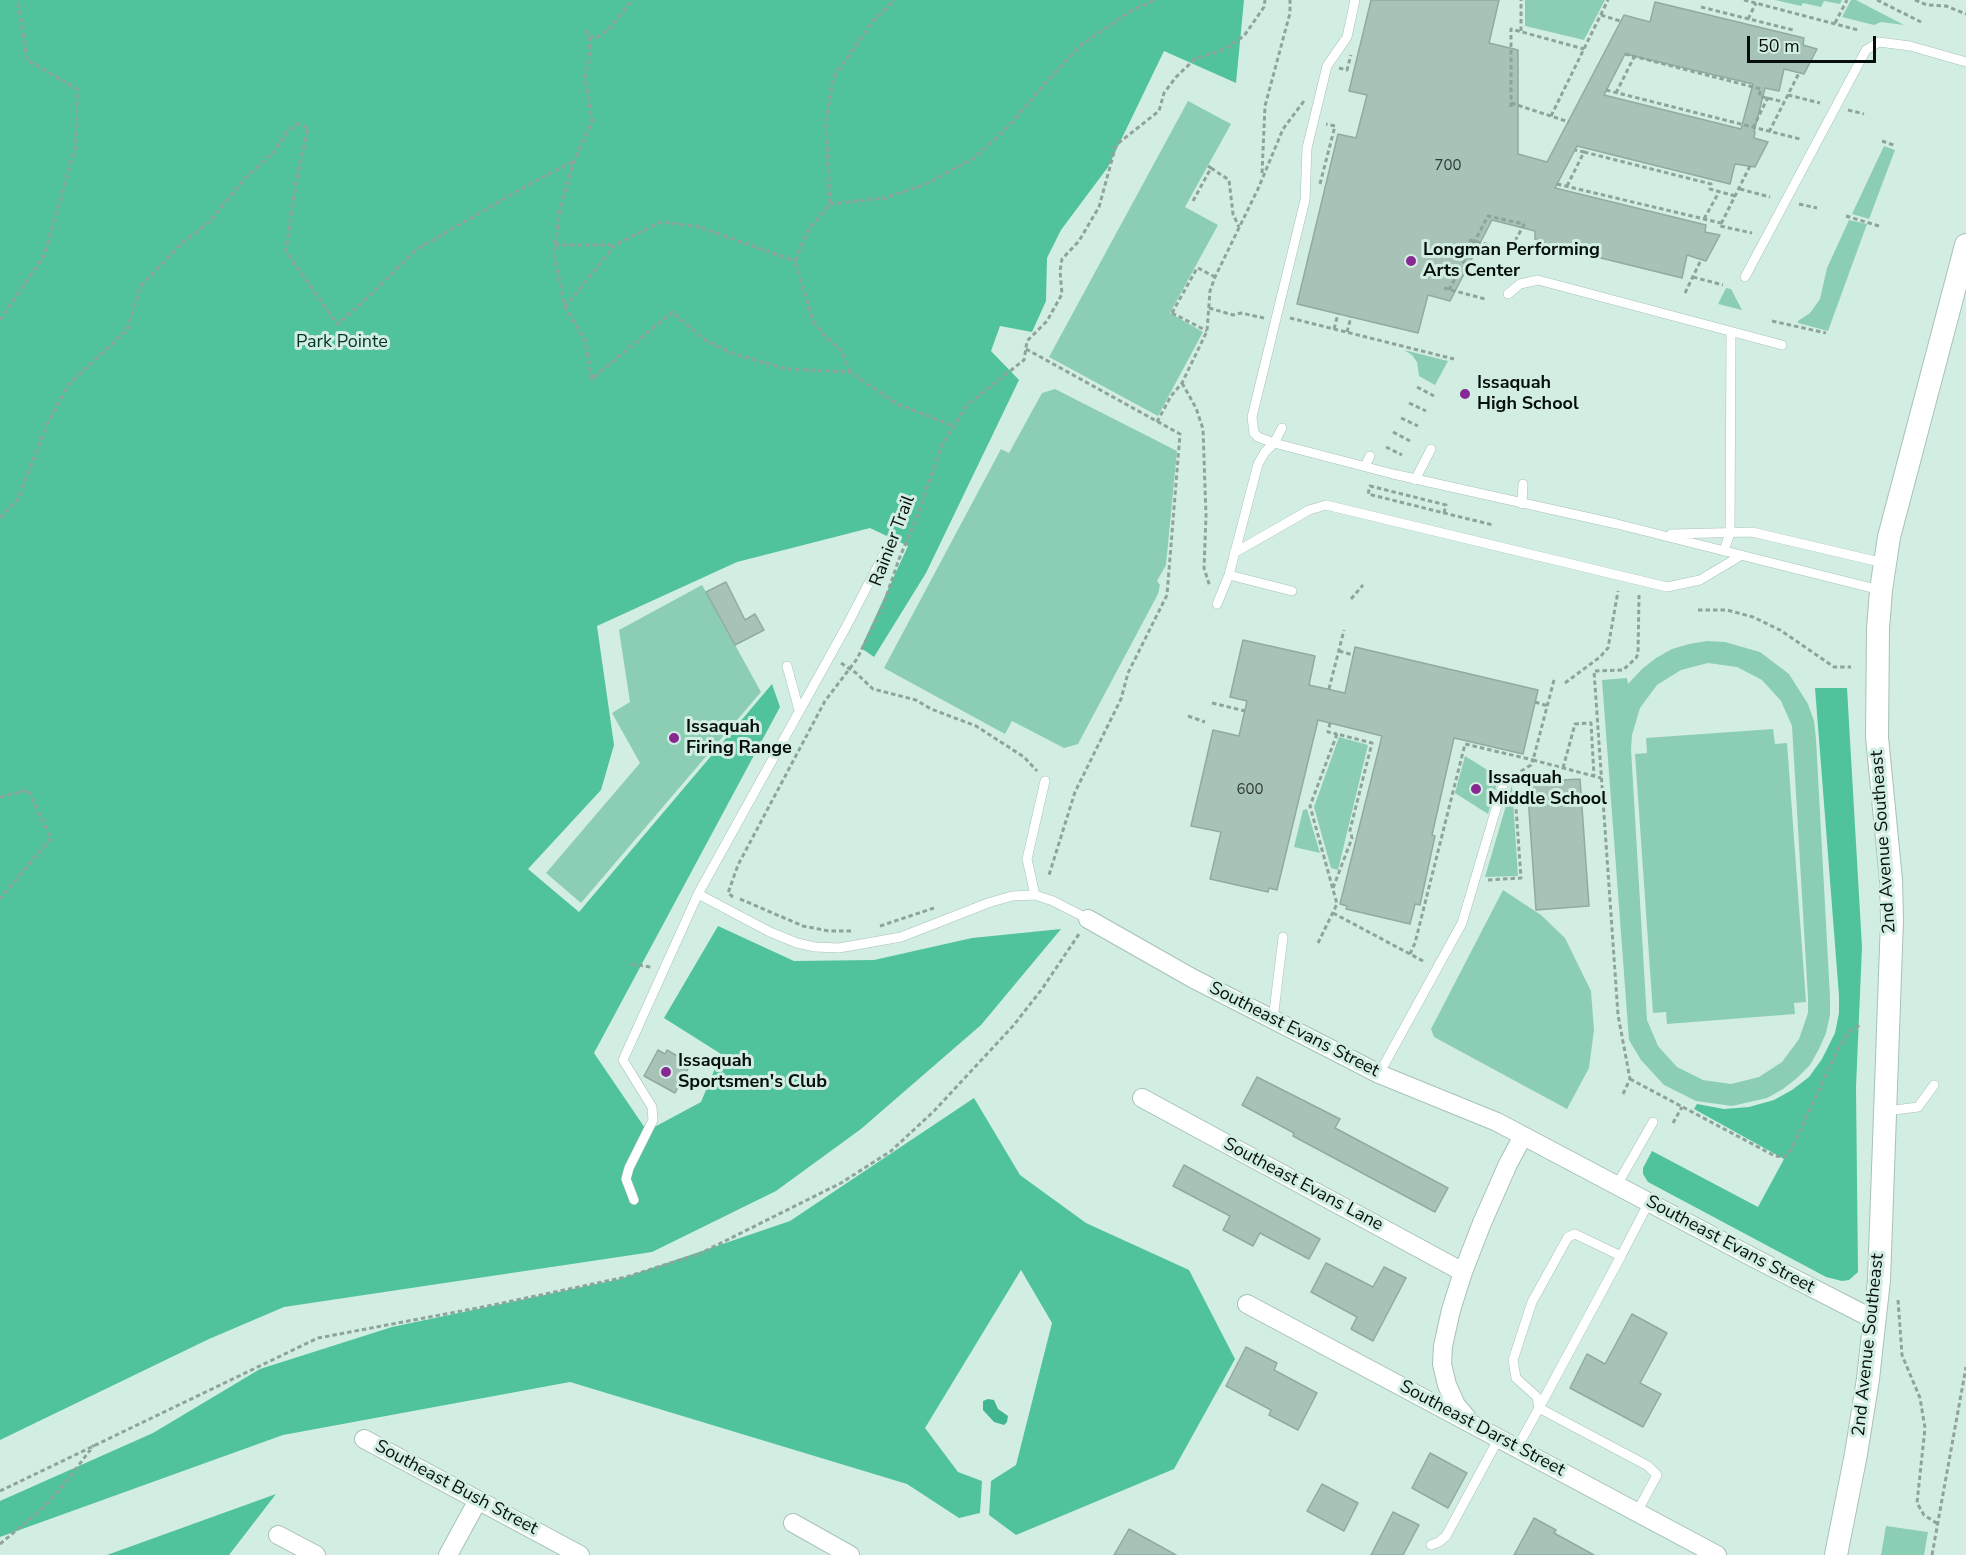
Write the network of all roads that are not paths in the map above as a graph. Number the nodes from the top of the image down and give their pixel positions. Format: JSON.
{"nodes":[{"id":1,"x":1355,"y":0,"type":"edge"},
{"id":2,"x":1966,"y":62,"type":"edge"},
{"id":3,"x":1966,"y":245,"type":"edge"},
{"id":4,"x":1745,"y":277,"type":"dead end"},
{"id":5,"x":1508,"y":294,"type":"dead end"},
{"id":6,"x":1731,"y":332,"type":"junction"},
{"id":7,"x":1782,"y":345,"type":"dead end"},
{"id":8,"x":1282,"y":428,"type":"dead end"},
{"id":9,"x":1274,"y":443,"type":"junction"},
{"id":10,"x":1331,"y":447,"type":"dead end"},
{"id":11,"x":1431,"y":449,"type":"dead end"},
{"id":12,"x":1370,"y":456,"type":"dead end"},
{"id":13,"x":1327,"y":457,"type":"junction"},
{"id":14,"x":1365,"y":466,"type":"junction"},
{"id":15,"x":1415,"y":480,"type":"junction"},
{"id":16,"x":1523,"y":484,"type":"dead end"},
{"id":17,"x":1522,"y":504,"type":"junction"},
{"id":18,"x":1730,"y":533,"type":"junction"},
{"id":19,"x":1660,"y":534,"type":"junction"},
{"id":20,"x":1724,"y":551,"type":"junction"},
{"id":21,"x":1234,"y":552,"type":"junction"},
{"id":22,"x":884,"y":554,"type":"dead end"},
{"id":23,"x":1742,"y":555,"type":"junction"},
{"id":24,"x":1884,"y":563,"type":"junction"},
{"id":25,"x":1229,"y":575,"type":"junction"},
{"id":26,"x":1881,"y":590,"type":"junction"},
{"id":27,"x":1292,"y":591,"type":"dead end"},
{"id":28,"x":1217,"y":604,"type":"dead end"},
{"id":29,"x":787,"y":666,"type":"dead end"},
{"id":30,"x":799,"y":710,"type":"junction"},
{"id":31,"x":1045,"y":781,"type":"road end"},
{"id":32,"x":1504,"y":782,"type":"road end"},
{"id":33,"x":698,"y":894,"type":"junction"},
{"id":34,"x":1035,"y":895,"type":"junction"},
{"id":35,"x":1088,"y":919,"type":"joint"},
{"id":36,"x":1282,"y":937,"type":"dead end"},
{"id":37,"x":1274,"y":1020,"type":"junction"},
{"id":38,"x":1379,"y":1074,"type":"junction"},
{"id":39,"x":1934,"y":1085,"type":"dead end"},
{"id":40,"x":1142,"y":1098,"type":"dead end"},
{"id":41,"x":1884,"y":1112,"type":"junction"},
{"id":42,"x":1653,"y":1122,"type":"dead end"},
{"id":43,"x":1523,"y":1136,"type":"junction"},
{"id":44,"x":1617,"y":1185,"type":"junction"},
{"id":45,"x":634,"y":1200,"type":"dead end"},
{"id":46,"x":1649,"y":1202,"type":"junction"},
{"id":47,"x":1621,"y":1256,"type":"junction"},
{"id":48,"x":1463,"y":1272,"type":"junction"},
{"id":49,"x":1247,"y":1304,"type":"dead end"},
{"id":50,"x":1875,"y":1320,"type":"junction"},
{"id":51,"x":1539,"y":1408,"type":"junction"},
{"id":52,"x":1483,"y":1429,"type":"junction"},
{"id":53,"x":1499,"y":1438,"type":"junction"},
{"id":54,"x":363,"y":1439,"type":"dead end"},
{"id":55,"x":1517,"y":1448,"type":"junction"},
{"id":56,"x":478,"y":1500,"type":"junction"},
{"id":57,"x":1637,"y":1512,"type":"junction"},
{"id":58,"x":794,"y":1523,"type":"dead end"},
{"id":59,"x":278,"y":1535,"type":"dead end"},
{"id":60,"x":1431,"y":1545,"type":"dead end"},
{"id":61,"x":316,"y":1555,"type":"edge"},
{"id":62,"x":448,"y":1555,"type":"edge"},
{"id":63,"x":580,"y":1555,"type":"edge"},
{"id":64,"x":850,"y":1555,"type":"edge"},
{"id":65,"x":1717,"y":1555,"type":"edge"},
{"id":66,"x":1836,"y":1555,"type":"edge"}],
"edges":[{"from":1,"to":9,"type":"lane"},
{"from":2,"to":4,"type":"lane"},
{"from":3,"to":24,"type":"street","name":"2nd Avenue Southeast"},
{"from":5,"to":6,"type":"lane"},
{"from":6,"to":7,"type":"lane"},
{"from":6,"to":18,"type":"lane"},
{"from":8,"to":9,"type":"lane"},
{"from":9,"to":13,"type":"lane"},
{"from":9,"to":21,"type":"lane"},
{"from":10,"to":13,"type":"lane"},
{"from":11,"to":15,"type":"lane"},
{"from":12,"to":14,"type":"lane"},
{"from":13,"to":14,"type":"lane"},
{"from":14,"to":15,"type":"lane"},
{"from":15,"to":17,"type":"lane"},
{"from":16,"to":17,"type":"lane"},
{"from":17,"to":19,"type":"lane"},
{"from":18,"to":19,"type":"lane"},
{"from":18,"to":20,"type":"lane"},
{"from":18,"to":24,"type":"lane"},
{"from":19,"to":20,"type":"lane"},
{"from":20,"to":23,"type":"lane"},
{"from":21,"to":23,"type":"lane"},
{"from":21,"to":25,"type":"lane"},
{"from":22,"to":30,"type":"lane"},
{"from":23,"to":26,"type":"lane"},
{"from":24,"to":26,"type":"street","name":"2nd Avenue Southeast"},
{"from":25,"to":27,"type":"lane"},
{"from":25,"to":28,"type":"lane"},
{"from":26,"to":41,"type":"street","name":"2nd Avenue Southeast"},
{"from":29,"to":30,"type":"lane"},
{"from":30,"to":33,"type":"lane"},
{"from":31,"to":34,"type":"lane"},
{"from":32,"to":38,"type":"lane"},
{"from":33,"to":34,"type":"lane","name":"Southeast Evans Street"},
{"from":33,"to":45,"type":"lane"},
{"from":34,"to":35,"type":"lane","name":"Southeast Evans Street"},
{"from":35,"to":37,"type":"street","name":"Southeast Evans Street"},
{"from":36,"to":37,"type":"lane"},
{"from":37,"to":38,"type":"street","name":"Southeast Evans Street"},
{"from":38,"to":43,"type":"street","name":"Southeast Evans Street"},
{"from":39,"to":41,"type":"lane"},
{"from":40,"to":48,"type":"street","name":"Southeast Evans Lane"},
{"from":41,"to":50,"type":"street","name":"2nd Avenue Southeast"},
{"from":42,"to":44,"type":"lane"},
{"from":43,"to":44,"type":"street","name":"Southeast Evans Street"},
{"from":43,"to":48,"type":"street"},
{"from":44,"to":46,"type":"street","name":"Southeast Evans Street"},
{"from":46,"to":47,"type":"lane"},
{"from":46,"to":50,"type":"street","name":"Southeast Evans Street"},
{"from":47,"to":51,"type":"lane"},
{"from":47,"to":51,"type":"lane"},
{"from":48,"to":52,"type":"street"},
{"from":49,"to":52,"type":"street","name":"Southeast Darst Street"},
{"from":50,"to":66,"type":"street","name":"2nd Avenue Southeast"},
{"from":51,"to":55,"type":"lane"},
{"from":51,"to":57,"type":"lane"},
{"from":52,"to":53,"type":"street","name":"Southeast Darst Street"},
{"from":53,"to":55,"type":"street","name":"Southeast Darst Street"},
{"from":53,"to":60,"type":"lane"},
{"from":54,"to":56,"type":"street","name":"Southeast Bush Street"},
{"from":55,"to":57,"type":"street","name":"Southeast Darst Street"},
{"from":56,"to":62,"type":"street"},
{"from":56,"to":63,"type":"street","name":"Southeast Bush Street"},
{"from":57,"to":65,"type":"street","name":"Southeast Darst Street"},
{"from":58,"to":64,"type":"street"},
{"from":59,"to":61,"type":"street"}]}
